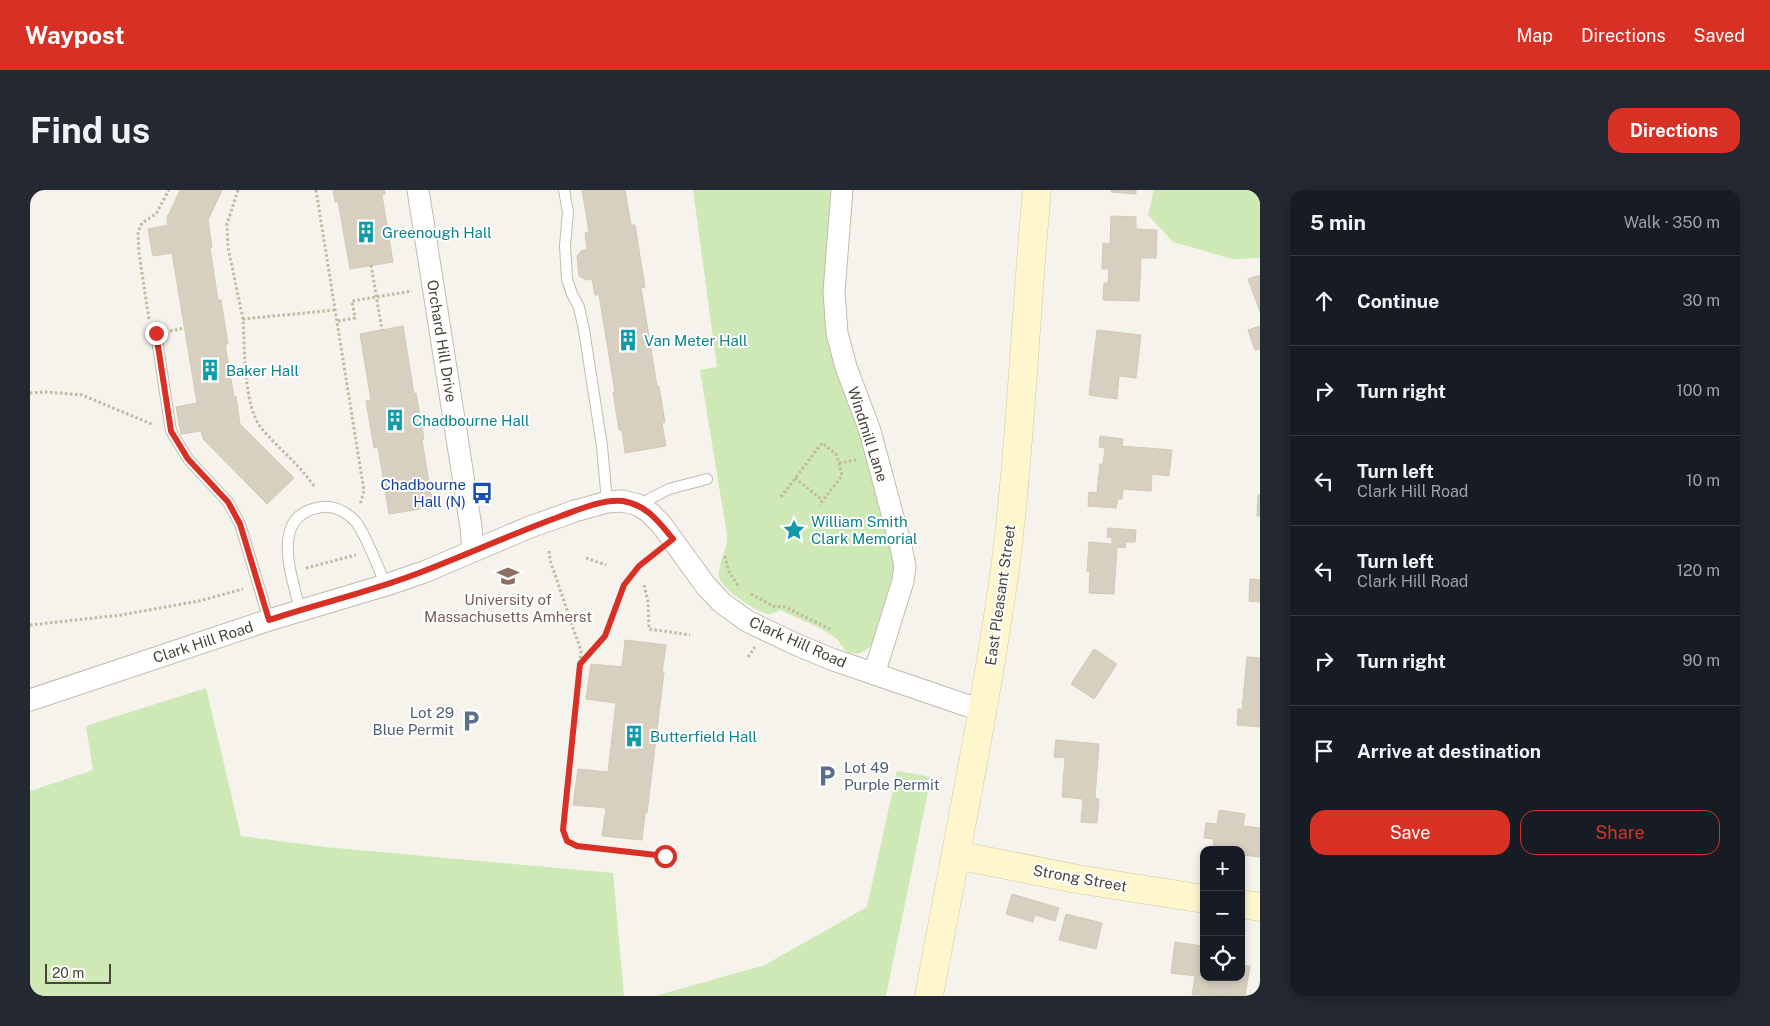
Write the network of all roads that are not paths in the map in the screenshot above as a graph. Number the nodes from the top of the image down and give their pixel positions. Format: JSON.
{"nodes":[{"id":1,"x":418,"y":190,"type":"edge"},
{"id":2,"x":564,"y":190,"type":"edge"},
{"id":3,"x":842,"y":190,"type":"edge"},
{"id":4,"x":1037,"y":190,"type":"edge"},
{"id":5,"x":156,"y":333,"type":"road end"},
{"id":6,"x":707,"y":478,"type":"dead end"},
{"id":7,"x":607,"y":502,"type":"junction"},
{"id":8,"x":638,"y":505,"type":"junction"},
{"id":9,"x":473,"y":551,"type":"junction"},
{"id":10,"x":386,"y":585,"type":"junction"},
{"id":11,"x":300,"y":610,"type":"junction"},
{"id":12,"x":269,"y":620,"type":"junction"},
{"id":13,"x":874,"y":674,"type":"junction"},
{"id":14,"x":30,"y":700,"type":"edge"},
{"id":15,"x":983,"y":711,"type":"junction"},
{"id":16,"x":956,"y":855,"type":"junction"},
{"id":17,"x":1200,"y":898,"type":"edge"},
{"id":18,"x":1245,"y":905,"type":"edge"},
{"id":19,"x":1260,"y":907,"type":"edge"},
{"id":20,"x":929,"y":996,"type":"edge"}],
"edges":[{"from":1,"to":9,"type":"street","name":"Orchard Hill Drive"},
{"from":2,"to":7,"type":"lane"},
{"from":3,"to":13,"type":"street","name":"Windmill Lane"},
{"from":4,"to":15,"type":"main road","name":"East Pleasant Street"},
{"from":5,"to":12,"type":"lane"},
{"from":6,"to":8,"type":"lane"},
{"from":7,"to":8,"type":"street","name":"Clark Hill Road"},
{"from":7,"to":9,"type":"street","name":"Clark Hill Road"},
{"from":8,"to":13,"type":"street","name":"Clark Hill Road"},
{"from":9,"to":10,"type":"street","name":"Clark Hill Road"},
{"from":10,"to":11,"type":"street","name":"Clark Hill Road"},
{"from":10,"to":11,"type":"lane"},
{"from":11,"to":12,"type":"street","name":"Clark Hill Road"},
{"from":12,"to":14,"type":"street","name":"Clark Hill Road"},
{"from":13,"to":15,"type":"street","name":"Clark Hill Road"},
{"from":15,"to":16,"type":"main road","name":"East Pleasant Street"},
{"from":16,"to":17,"type":"main road","name":"Strong Street"},
{"from":16,"to":20,"type":"main road","name":"East Pleasant Street"},
{"from":18,"to":19,"type":"main road"}]}
